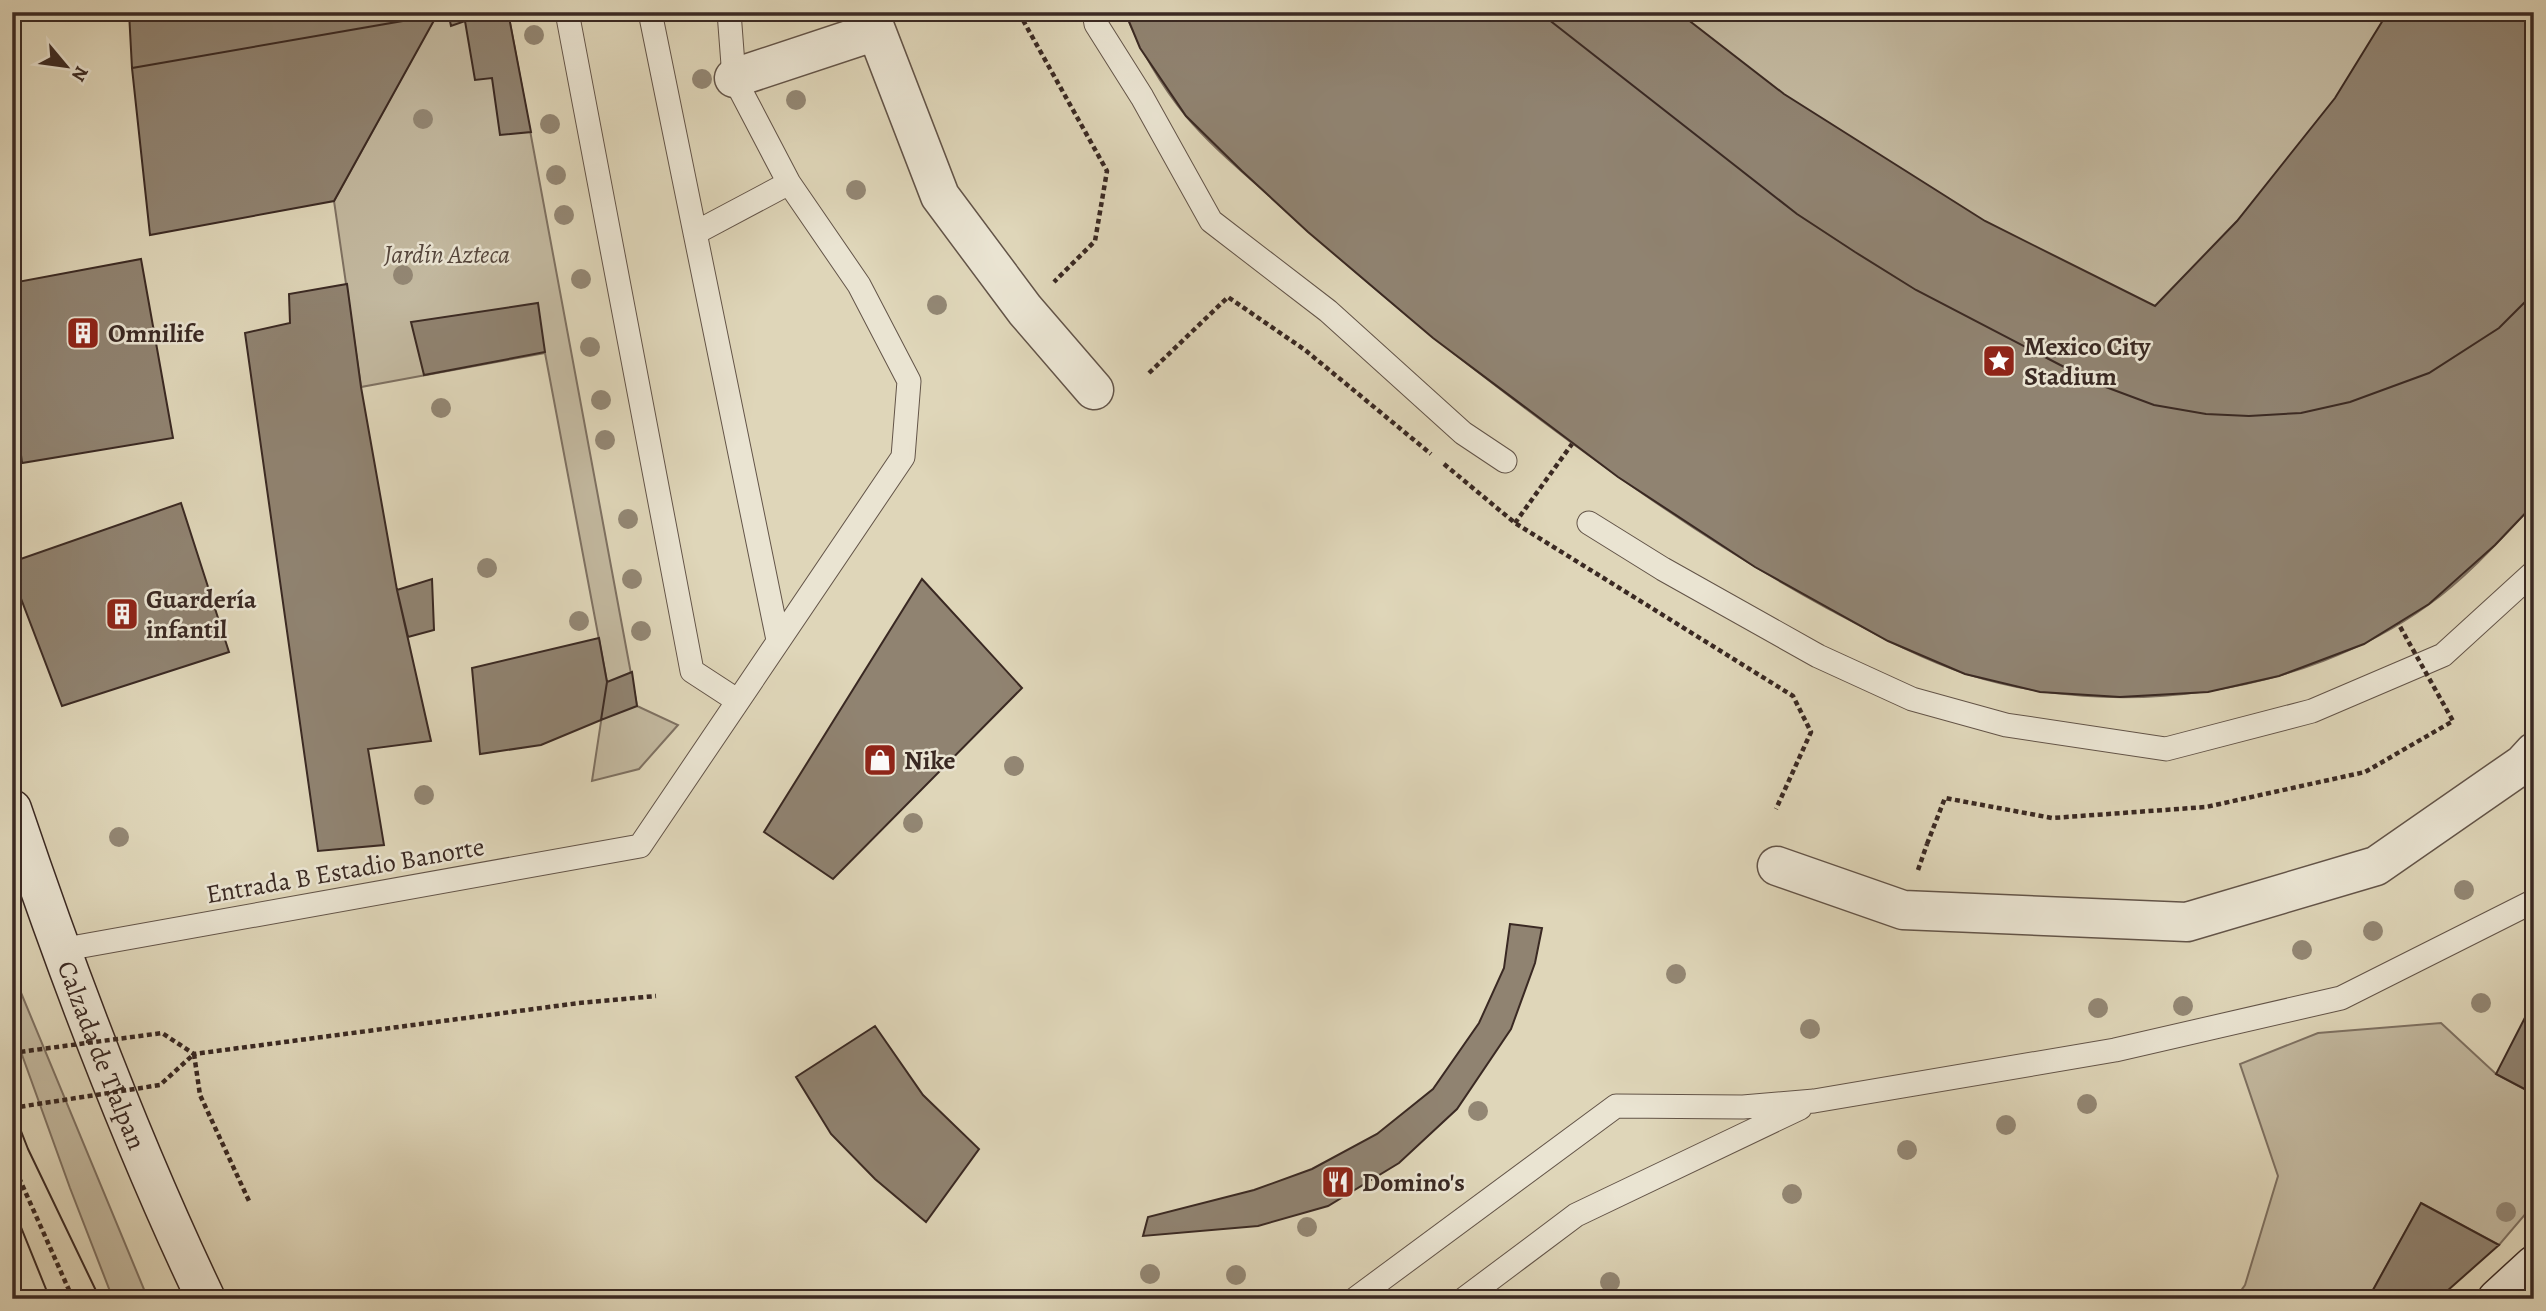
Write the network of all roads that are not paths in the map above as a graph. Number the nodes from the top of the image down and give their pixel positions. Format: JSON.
{"nodes":[{"id":1,"x":568,"y":12,"type":"edge"},
{"id":2,"x":650,"y":12,"type":"edge"},
{"id":3,"x":729,"y":12,"type":"edge"},
{"id":4,"x":1094,"y":12,"type":"edge"},
{"id":5,"x":872,"y":22,"type":"edge"},
{"id":6,"x":734,"y":78,"type":"junction"},
{"id":7,"x":789,"y":183,"type":"junction"},
{"id":8,"x":695,"y":233,"type":"junction"},
{"id":9,"x":1094,"y":390,"type":"dead end"},
{"id":10,"x":1506,"y":461,"type":"dead end"},
{"id":11,"x":1589,"y":523,"type":"dead end"},
{"id":12,"x":2534,"y":572,"type":"edge"},
{"id":13,"x":778,"y":640,"type":"junction"},
{"id":14,"x":738,"y":701,"type":"junction"},
{"id":15,"x":2534,"y":752,"type":"edge"},
{"id":16,"x":12,"y":808,"type":"edge"},
{"id":17,"x":1777,"y":866,"type":"dead end"},
{"id":18,"x":2534,"y":901,"type":"edge"},
{"id":19,"x":60,"y":950,"type":"junction"},
{"id":20,"x":1814,"y":1101,"type":"junction"},
{"id":21,"x":2534,"y":1265,"type":"edge"},
{"id":22,"x":206,"y":1299,"type":"edge"},
{"id":23,"x":1355,"y":1299,"type":"edge"},
{"id":24,"x":1464,"y":1299,"type":"edge"},
{"id":25,"x":2497,"y":1299,"type":"edge"}],
"edges":[{"from":1,"to":14,"type":"lane"},
{"from":2,"to":8,"type":"lane"},
{"from":3,"to":6,"type":"lane"},
{"from":4,"to":10,"type":"lane"},
{"from":5,"to":6,"type":"street"},
{"from":5,"to":9,"type":"street"},
{"from":6,"to":7,"type":"lane"},
{"from":7,"to":8,"type":"lane"},
{"from":7,"to":13,"type":"lane"},
{"from":8,"to":13,"type":"lane"},
{"from":11,"to":12,"type":"lane"},
{"from":13,"to":14,"type":"lane"},
{"from":14,"to":19,"type":"lane","name":"Entrada B Estadio Banorte"},
{"from":15,"to":17,"type":"street"},
{"from":16,"to":19,"type":"street","name":"Calzada de Tlalpan"},
{"from":18,"to":20,"type":"lane"},
{"from":19,"to":22,"type":"street","name":"Calzada de Tlalpan"},
{"from":20,"to":23,"type":"lane"},
{"from":20,"to":24,"type":"lane"},
{"from":21,"to":25,"type":"street"}]}
